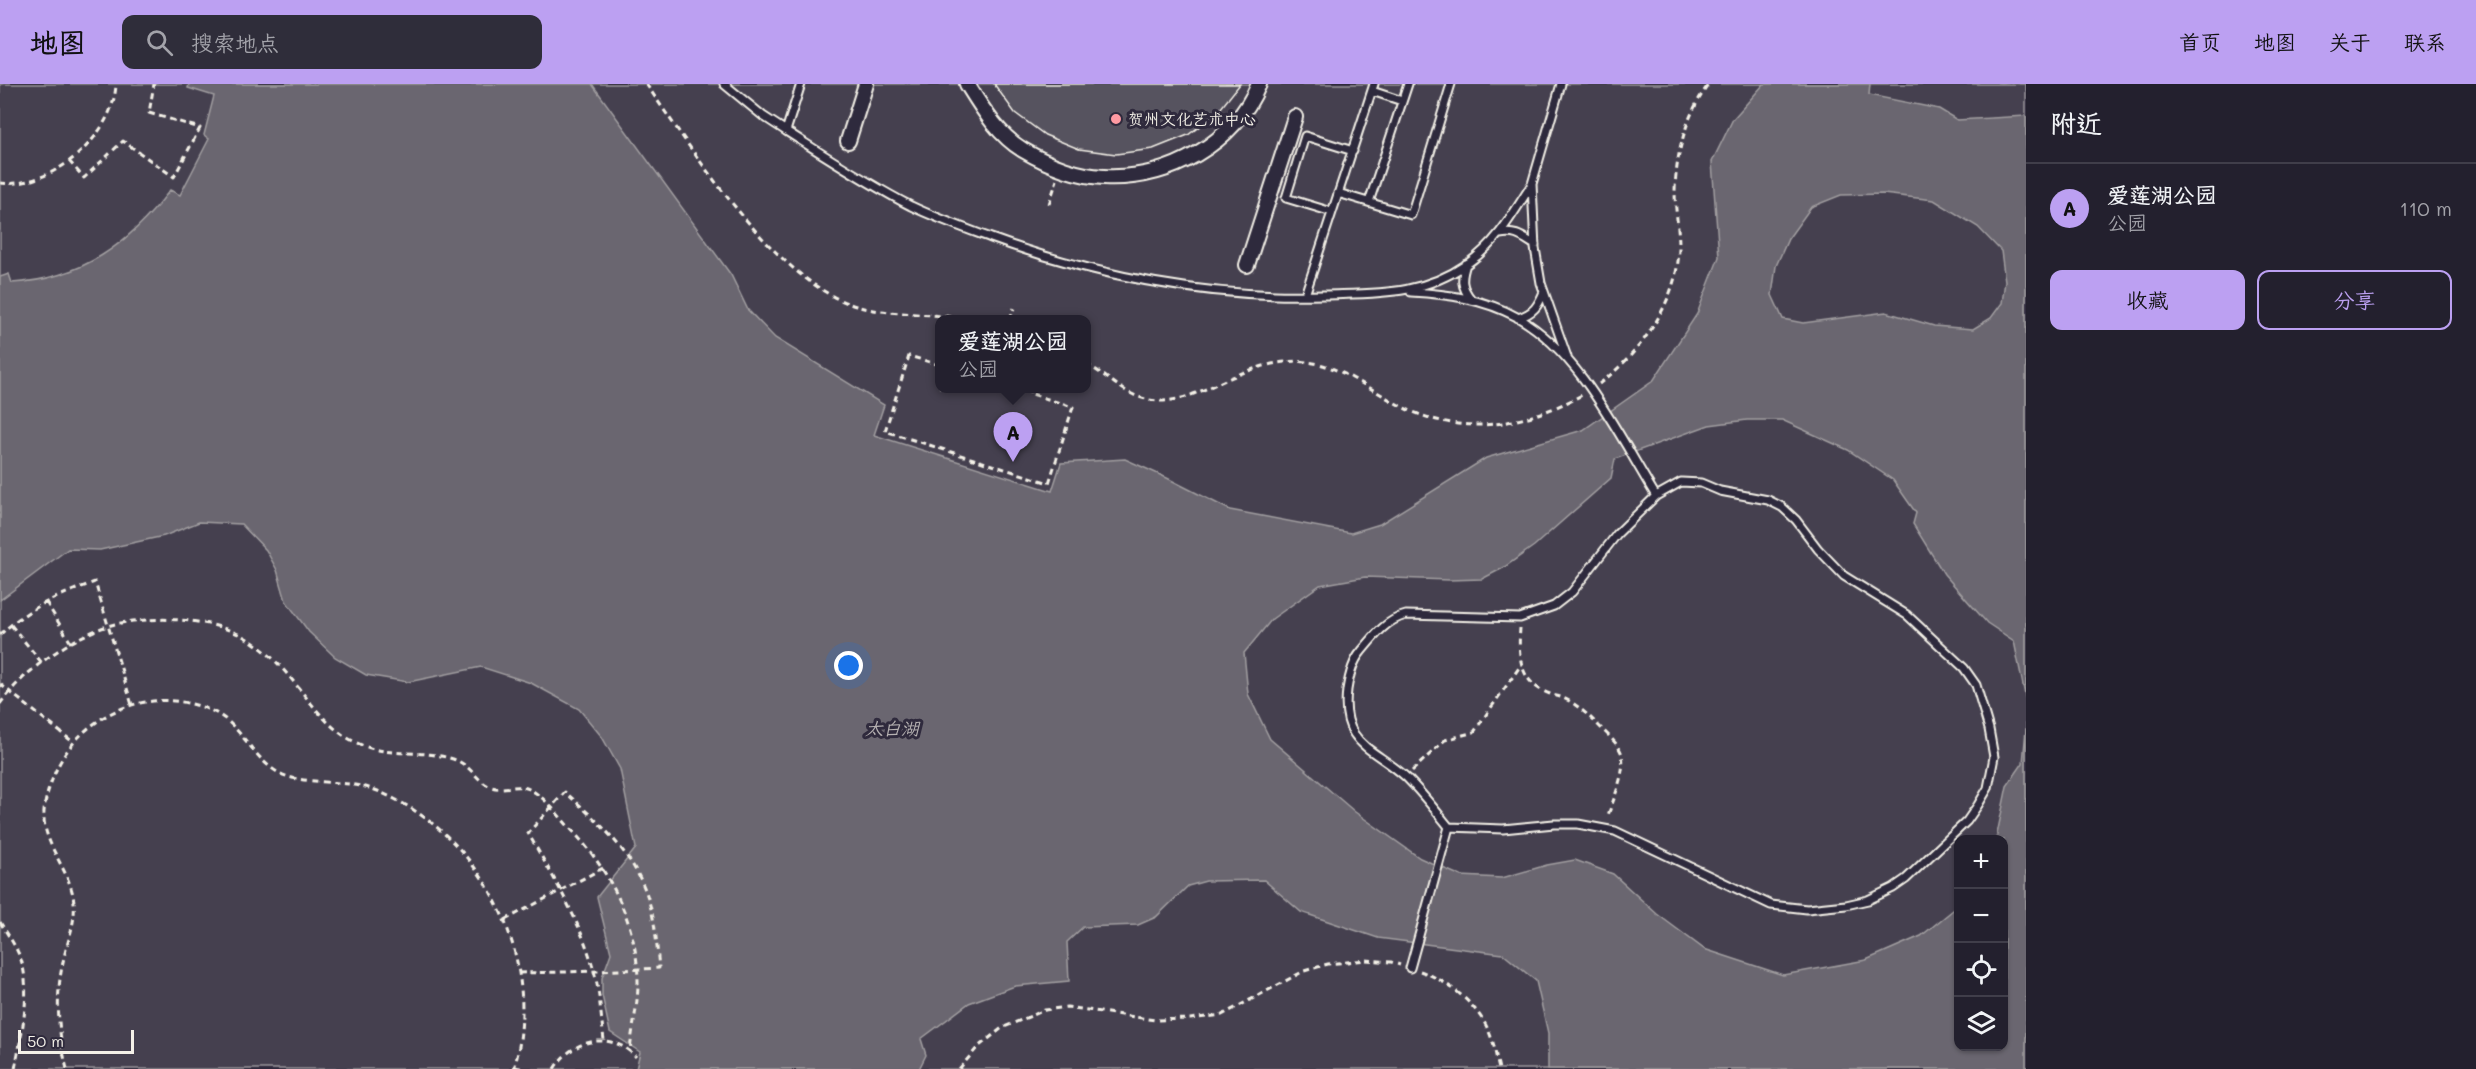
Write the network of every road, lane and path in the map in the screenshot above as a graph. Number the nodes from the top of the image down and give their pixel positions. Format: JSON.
{"nodes":[{"id":1,"x":116,"y":84,"type":"edge"},
{"id":2,"x":154,"y":84,"type":"edge"},
{"id":3,"x":646,"y":84,"type":"edge"},
{"id":4,"x":724,"y":84,"type":"edge"},
{"id":5,"x":801,"y":84,"type":"edge"},
{"id":6,"x":866,"y":84,"type":"edge"},
{"id":7,"x":968,"y":84,"type":"edge"},
{"id":8,"x":1259,"y":84,"type":"edge"},
{"id":9,"x":1408,"y":84,"type":"edge"},
{"id":10,"x":1451,"y":84,"type":"edge"},
{"id":11,"x":1561,"y":84,"type":"edge"},
{"id":12,"x":1709,"y":84,"type":"edge"},
{"id":13,"x":1373,"y":88,"type":"edge"},
{"id":14,"x":1402,"y":101,"type":"junction"},
{"id":15,"x":1295,"y":117,"type":"dead end"},
{"id":16,"x":786,"y":131,"type":"junction"},
{"id":17,"x":848,"y":141,"type":"dead end"},
{"id":18,"x":1353,"y":151,"type":"junction"},
{"id":19,"x":69,"y":161,"type":"junction"},
{"id":20,"x":1060,"y":169,"type":"junction"},
{"id":21,"x":0,"y":183,"type":"edge"},
{"id":22,"x":1532,"y":184,"type":"junction"},
{"id":23,"x":1338,"y":193,"type":"junction"},
{"id":24,"x":1369,"y":202,"type":"junction"},
{"id":25,"x":1049,"y":204,"type":"dead end"},
{"id":26,"x":1332,"y":212,"type":"junction"},
{"id":27,"x":1500,"y":234,"type":"junction"},
{"id":28,"x":1535,"y":245,"type":"junction"},
{"id":29,"x":1466,"y":264,"type":"junction"},
{"id":30,"x":1247,"y":265,"type":"dead end"},
{"id":31,"x":1406,"y":291,"type":"junction"},
{"id":32,"x":1544,"y":291,"type":"junction"},
{"id":33,"x":1305,"y":295,"type":"junction"},
{"id":34,"x":1471,"y":299,"type":"junction"},
{"id":35,"x":1014,"y":308,"type":"dead end"},
{"id":36,"x":945,"y":315,"type":"edge"},
{"id":37,"x":1012,"y":315,"type":"edge"},
{"id":38,"x":1518,"y":318,"type":"junction"},
{"id":39,"x":1569,"y":361,"type":"junction"},
{"id":40,"x":935,"y":364,"type":"edge"},
{"id":41,"x":1091,"y":367,"type":"edge"},
{"id":42,"x":1591,"y":391,"type":"junction"},
{"id":43,"x":1029,"y":393,"type":"edge"},
{"id":44,"x":1656,"y":496,"type":"junction"},
{"id":45,"x":46,"y":602,"type":"junction"},
{"id":46,"x":1520,"y":618,"type":"junction"},
{"id":47,"x":11,"y":625,"type":"junction"},
{"id":48,"x":108,"y":627,"type":"junction"},
{"id":49,"x":0,"y":635,"type":"edge"},
{"id":50,"x":70,"y":643,"type":"junction"},
{"id":51,"x":42,"y":663,"type":"junction"},
{"id":52,"x":1521,"y":665,"type":"junction"},
{"id":53,"x":0,"y":684,"type":"edge"},
{"id":54,"x":10,"y":691,"type":"junction"},
{"id":55,"x":0,"y":704,"type":"edge"},
{"id":56,"x":132,"y":705,"type":"junction"},
{"id":57,"x":73,"y":742,"type":"junction"},
{"id":58,"x":1406,"y":778,"type":"junction"},
{"id":59,"x":551,"y":808,"type":"junction"},
{"id":60,"x":1449,"y":827,"type":"junction"},
{"id":61,"x":1603,"y":829,"type":"junction"},
{"id":62,"x":603,"y":867,"type":"junction"},
{"id":63,"x":561,"y":890,"type":"junction"},
{"id":64,"x":505,"y":920,"type":"junction"},
{"id":65,"x":0,"y":922,"type":"edge"},
{"id":66,"x":1410,"y":968,"type":"junction"},
{"id":67,"x":637,"y":970,"type":"junction"},
{"id":68,"x":594,"y":971,"type":"junction"},
{"id":69,"x":519,"y":973,"type":"junction"},
{"id":70,"x":604,"y":1041,"type":"junction"},
{"id":71,"x":630,"y":1051,"type":"junction"},
{"id":72,"x":636,"y":1057,"type":"dead end"},
{"id":73,"x":515,"y":1068,"type":"edge"},
{"id":74,"x":15,"y":1069,"type":"edge"},
{"id":75,"x":67,"y":1069,"type":"edge"},
{"id":76,"x":524,"y":1069,"type":"edge"},
{"id":77,"x":554,"y":1069,"type":"edge"},
{"id":78,"x":959,"y":1069,"type":"edge"},
{"id":79,"x":1499,"y":1069,"type":"edge"}],
"edges":[{"from":1,"to":19,"type":"path"},
{"from":2,"to":19,"type":"path"},
{"from":3,"to":36,"type":"path"},
{"from":4,"to":16,"type":"lane"},
{"from":5,"to":16,"type":"lane"},
{"from":6,"to":17,"type":"street"},
{"from":7,"to":20,"type":"street"},
{"from":8,"to":20,"type":"street"},
{"from":9,"to":14,"type":"lane"},
{"from":10,"to":24,"type":"lane"},
{"from":11,"to":22,"type":"lane"},
{"from":12,"to":42,"type":"path"},
{"from":13,"to":14,"type":"lane"},
{"from":13,"to":18,"type":"lane"},
{"from":14,"to":24,"type":"lane"},
{"from":15,"to":30,"type":"street"},
{"from":16,"to":33,"type":"lane"},
{"from":18,"to":23,"type":"lane"},
{"from":18,"to":26,"type":"lane"},
{"from":19,"to":21,"type":"path"},
{"from":20,"to":25,"type":"path"},
{"from":22,"to":27,"type":"lane"},
{"from":22,"to":28,"type":"lane"},
{"from":23,"to":24,"type":"lane"},
{"from":23,"to":26,"type":"lane"},
{"from":26,"to":33,"type":"lane"},
{"from":27,"to":28,"type":"lane"},
{"from":27,"to":29,"type":"lane"},
{"from":28,"to":32,"type":"lane"},
{"from":29,"to":31,"type":"lane"},
{"from":29,"to":34,"type":"lane"},
{"from":31,"to":33,"type":"lane"},
{"from":31,"to":34,"type":"lane"},
{"from":32,"to":38,"type":"lane"},
{"from":32,"to":39,"type":"lane"},
{"from":34,"to":38,"type":"lane"},
{"from":35,"to":37,"type":"path"},
{"from":38,"to":39,"type":"lane"},
{"from":39,"to":42,"type":"lane"},
{"from":40,"to":43,"type":"path"},
{"from":41,"to":42,"type":"path"},
{"from":42,"to":44,"type":"lane"},
{"from":44,"to":46,"type":"lane"},
{"from":44,"to":61,"type":"lane"},
{"from":45,"to":47,"type":"path"},
{"from":45,"to":48,"type":"path"},
{"from":45,"to":50,"type":"path"},
{"from":46,"to":52,"type":"path"},
{"from":46,"to":58,"type":"lane"},
{"from":47,"to":49,"type":"path"},
{"from":47,"to":51,"type":"path"},
{"from":48,"to":50,"type":"path"},
{"from":48,"to":56,"type":"path"},
{"from":48,"to":59,"type":"path"},
{"from":50,"to":51,"type":"path"},
{"from":51,"to":54,"type":"path"},
{"from":52,"to":58,"type":"path"},
{"from":52,"to":61,"type":"path"},
{"from":53,"to":54,"type":"path"},
{"from":54,"to":55,"type":"path"},
{"from":54,"to":57,"type":"path"},
{"from":56,"to":57,"type":"path"},
{"from":56,"to":64,"type":"path"},
{"from":57,"to":75,"type":"path"},
{"from":58,"to":60,"type":"lane"},
{"from":59,"to":62,"type":"path"},
{"from":59,"to":63,"type":"path"},
{"from":59,"to":67,"type":"path"},
{"from":60,"to":61,"type":"lane"},
{"from":60,"to":66,"type":"lane"},
{"from":62,"to":63,"type":"path"},
{"from":62,"to":67,"type":"path"},
{"from":63,"to":64,"type":"path"},
{"from":63,"to":68,"type":"path"},
{"from":64,"to":69,"type":"path"},
{"from":65,"to":74,"type":"path"},
{"from":66,"to":78,"type":"path"},
{"from":66,"to":79,"type":"path"},
{"from":67,"to":68,"type":"path"},
{"from":67,"to":71,"type":"path"},
{"from":68,"to":69,"type":"path"},
{"from":68,"to":70,"type":"path"},
{"from":69,"to":73,"type":"path"},
{"from":70,"to":71,"type":"path"},
{"from":70,"to":77,"type":"path"},
{"from":71,"to":72,"type":"path"},
{"from":73,"to":76,"type":"path"}]}
